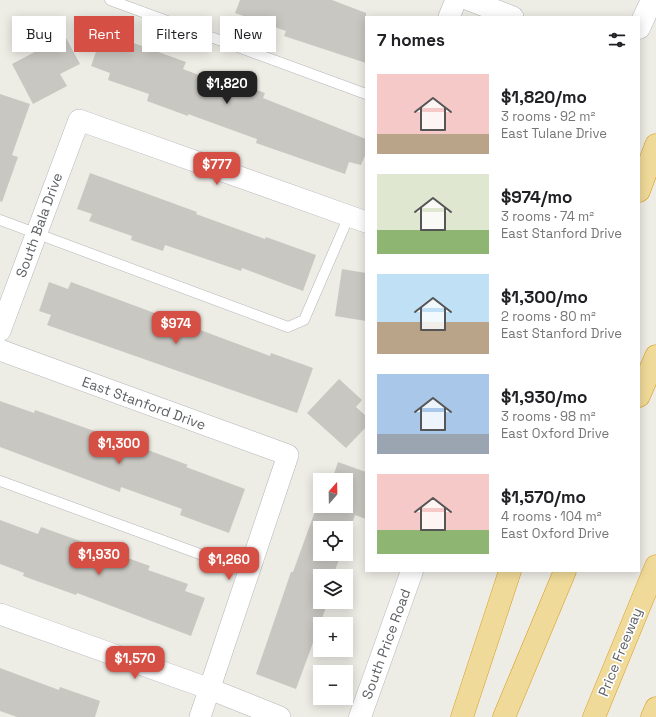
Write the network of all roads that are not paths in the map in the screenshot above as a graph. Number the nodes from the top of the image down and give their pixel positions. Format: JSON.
{"nodes":[{"id":1,"x":110,"y":0,"type":"edge"},
{"id":2,"x":456,"y":0,"type":"edge"},
{"id":3,"x":469,"y":0,"type":"edge"},
{"id":4,"x":652,"y":0,"type":"edge"},
{"id":5,"x":449,"y":16,"type":"edge"},
{"id":6,"x":509,"y":16,"type":"edge"},
{"id":7,"x":640,"y":26,"type":"edge"},
{"id":8,"x":365,"y":94,"type":"edge"},
{"id":9,"x":656,"y":145,"type":"edge"},
{"id":10,"x":640,"y":188,"type":"edge"},
{"id":11,"x":358,"y":219,"type":"edge"},
{"id":12,"x":0,"y":220,"type":"edge"},
{"id":13,"x":36,"y":234,"type":"junction"},
{"id":14,"x":0,"y":331,"type":"edge"},
{"id":15,"x":0,"y":350,"type":"edge"},
{"id":16,"x":656,"y":356,"type":"edge"},
{"id":17,"x":640,"y":394,"type":"edge"},
{"id":18,"x":0,"y":481,"type":"edge"},
{"id":19,"x":656,"y":566,"type":"edge"},
{"id":20,"x":249,"y":572,"type":"junction"},
{"id":21,"x":412,"y":572,"type":"edge"},
{"id":22,"x":510,"y":572,"type":"edge"},
{"id":23,"x":565,"y":572,"type":"edge"},
{"id":24,"x":0,"y":614,"type":"edge"},
{"id":25,"x":210,"y":689,"type":"junction"},
{"id":26,"x":656,"y":708,"type":"edge"},
{"id":27,"x":200,"y":717,"type":"edge"},
{"id":28,"x":280,"y":717,"type":"edge"},
{"id":29,"x":360,"y":717,"type":"edge"},
{"id":30,"x":462,"y":717,"type":"edge"},
{"id":31,"x":504,"y":717,"type":"edge"},
{"id":32,"x":594,"y":717,"type":"edge"},
{"id":33,"x":652,"y":717,"type":"edge"}],
"edges":[{"from":1,"to":8,"type":"lane"},
{"from":2,"to":5,"type":"street"},
{"from":3,"to":6,"type":"street"},
{"from":4,"to":7,"type":"main road"},
{"from":9,"to":10,"type":"highway"},
{"from":11,"to":13,"type":"lane"},
{"from":11,"to":13,"type":"street","name":"South Bala Drive"},
{"from":12,"to":13,"type":"lane"},
{"from":13,"to":14,"type":"street","name":"South Bala Drive"},
{"from":15,"to":20,"type":"street","name":"East Stanford Drive"},
{"from":16,"to":17,"type":"highway"},
{"from":18,"to":20,"type":"lane"},
{"from":19,"to":32,"type":"highway","name":"Price Freeway"},
{"from":20,"to":25,"type":"street"},
{"from":21,"to":29,"type":"main road","name":"South Price Road"},
{"from":22,"to":30,"type":"highway"},
{"from":23,"to":31,"type":"highway"},
{"from":24,"to":25,"type":"street"},
{"from":25,"to":27,"type":"street"},
{"from":25,"to":28,"type":"street"},
{"from":26,"to":33,"type":"highway"}]}
